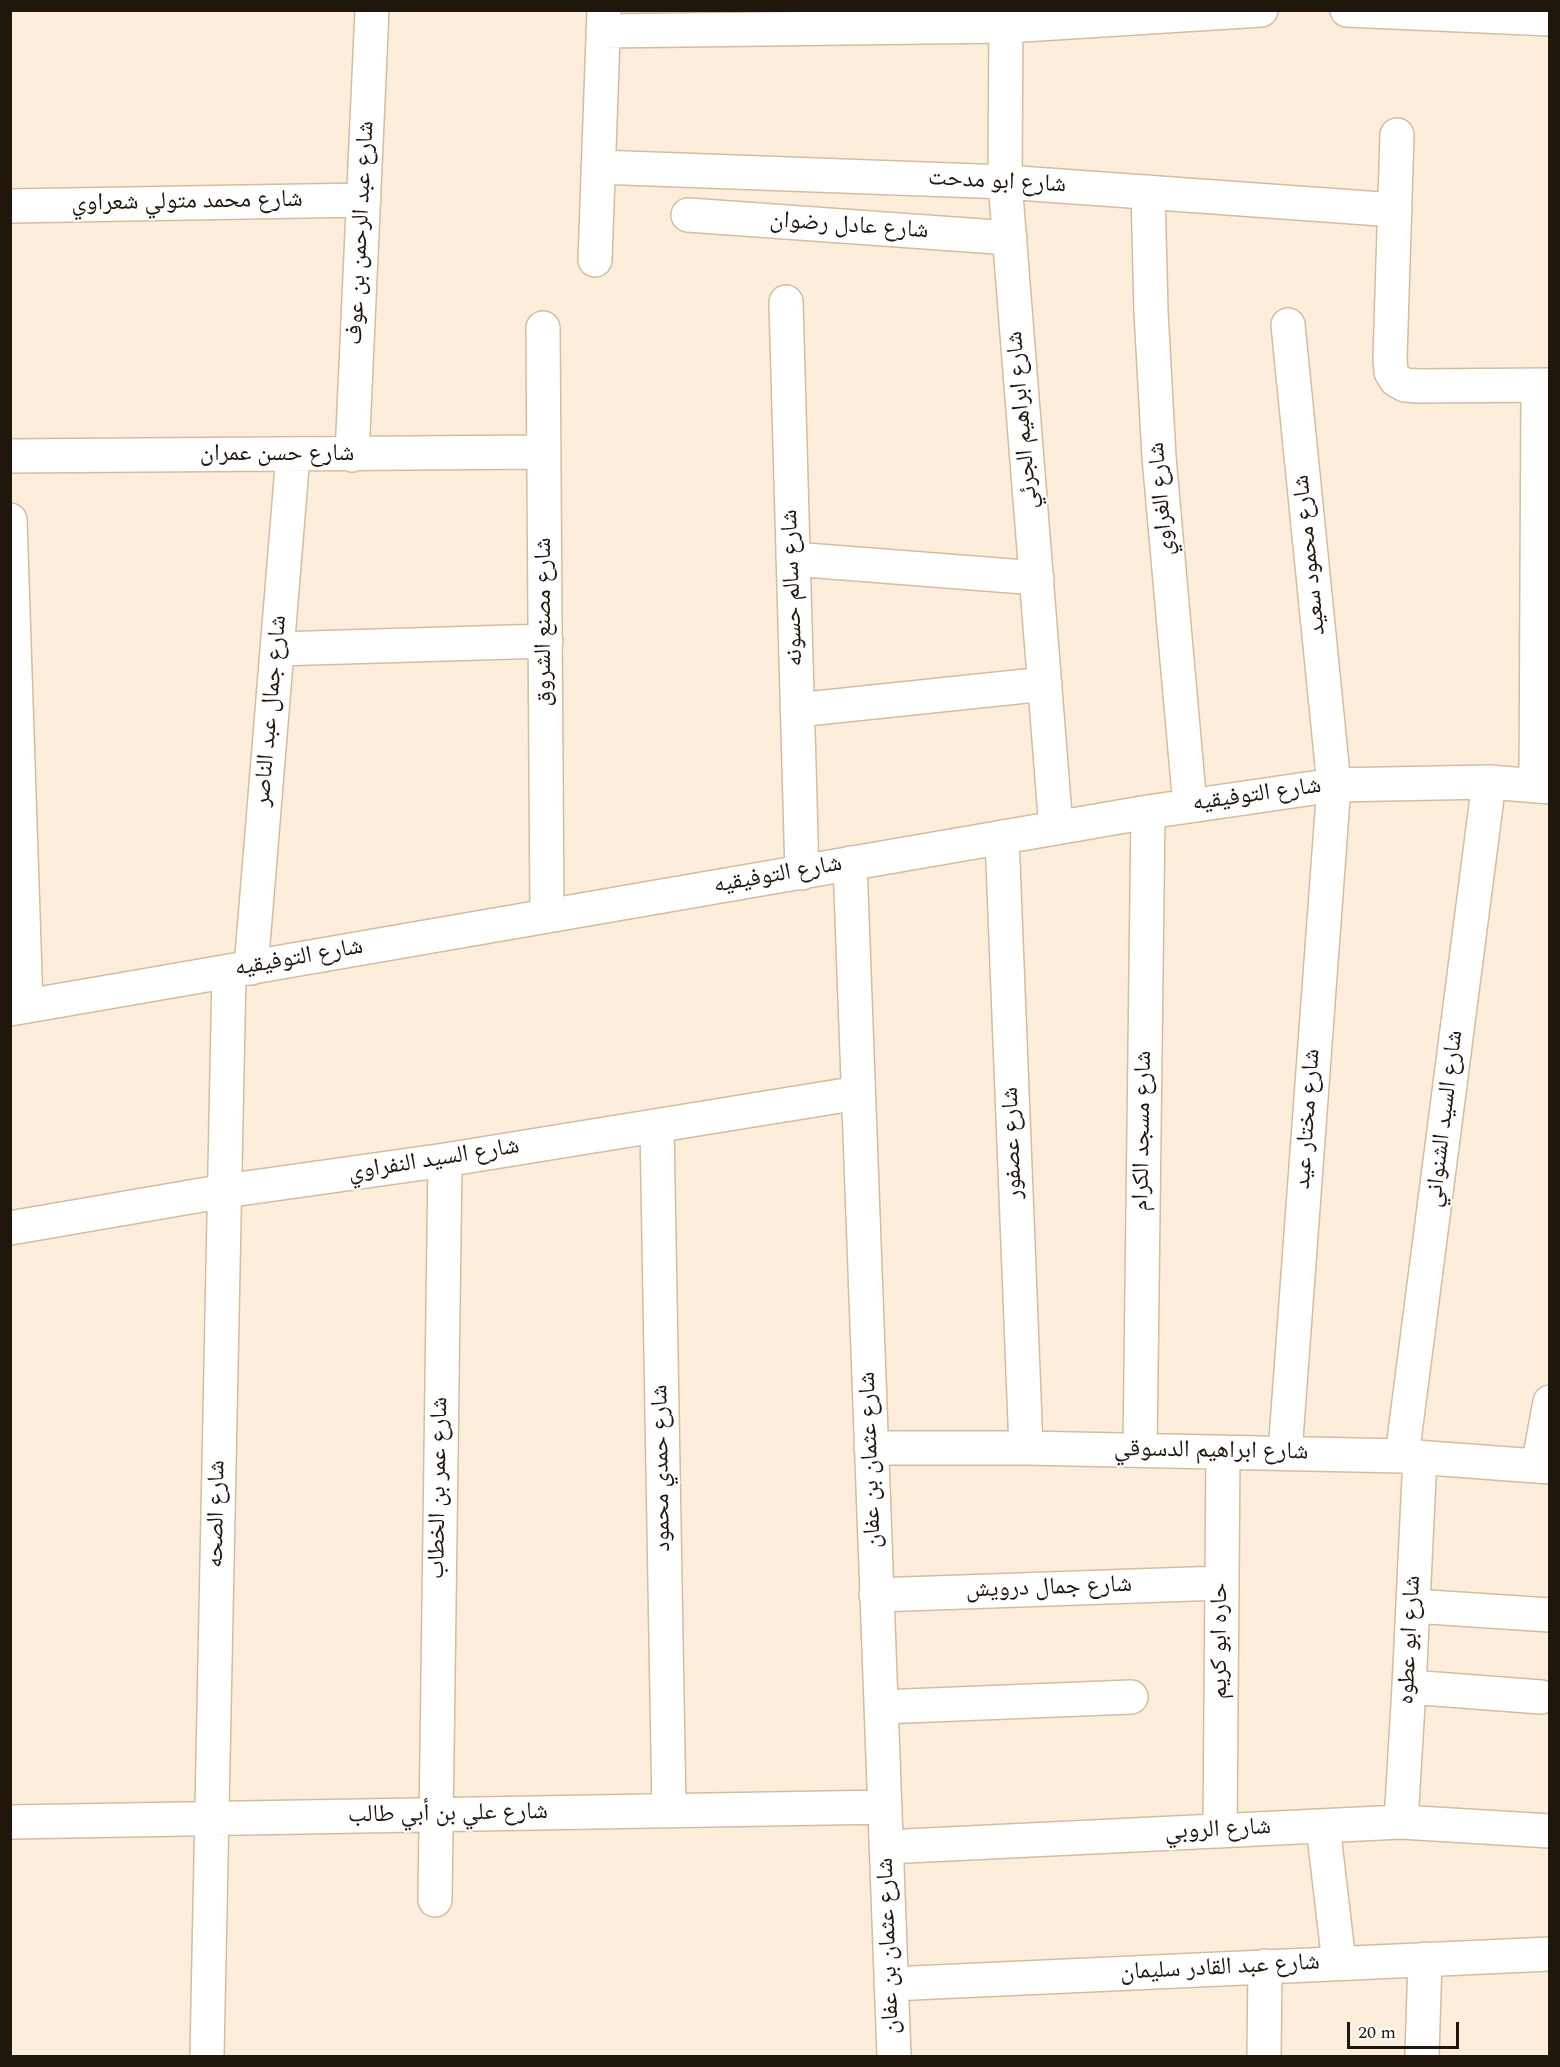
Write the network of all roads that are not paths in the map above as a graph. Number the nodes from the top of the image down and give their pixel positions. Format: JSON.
{"nodes":[{"id":1,"x":372,"y":10,"type":"edge"},
{"id":2,"x":1261,"y":10,"type":"edge"},
{"id":3,"x":1347,"y":10,"type":"edge"},
{"id":4,"x":1006,"y":18,"type":"edge"},
{"id":5,"x":1550,"y":19,"type":"edge"},
{"id":6,"x":603,"y":21,"type":"edge"},
{"id":7,"x":1397,"y":135,"type":"dead end"},
{"id":8,"x":598,"y":167,"type":"junction"},
{"id":9,"x":1005,"y":182,"type":"junction"},
{"id":10,"x":1148,"y":192,"type":"junction"},
{"id":11,"x":364,"y":200,"type":"junction"},
{"id":12,"x":10,"y":206,"type":"edge"},
{"id":13,"x":1395,"y":210,"type":"junction"},
{"id":14,"x":688,"y":215,"type":"dead end"},
{"id":15,"x":1010,"y":238,"type":"junction"},
{"id":16,"x":595,"y":260,"type":"dead end"},
{"id":17,"x":786,"y":302,"type":"dead end"},
{"id":18,"x":1288,"y":325,"type":"dead end"},
{"id":19,"x":543,"y":328,"type":"dead end"},
{"id":20,"x":1544,"y":386,"type":"edge"},
{"id":21,"x":544,"y":452,"type":"junction"},
{"id":22,"x":352,"y":454,"type":"junction"},
{"id":23,"x":293,"y":455,"type":"junction"},
{"id":24,"x":10,"y":456,"type":"edge"},
{"id":25,"x":10,"y":520,"type":"edge"},
{"id":26,"x":793,"y":559,"type":"junction"},
{"id":27,"x":1037,"y":578,"type":"junction"},
{"id":28,"x":546,"y":641,"type":"junction"},
{"id":29,"x":277,"y":649,"type":"junction"},
{"id":30,"x":1045,"y":684,"type":"junction"},
{"id":31,"x":797,"y":710,"type":"junction"},
{"id":32,"x":1489,"y":782,"type":"junction"},
{"id":33,"x":1334,"y":785,"type":"junction"},
{"id":34,"x":1543,"y":786,"type":"edge"},
{"id":35,"x":1191,"y":806,"type":"junction"},
{"id":36,"x":1148,"y":812,"type":"junction"},
{"id":37,"x":1056,"y":828,"type":"junction"},
{"id":38,"x":1002,"y":837,"type":"junction"},
{"id":39,"x":850,"y":863,"type":"junction"},
{"id":40,"x":802,"y":873,"type":"junction"},
{"id":41,"x":548,"y":915,"type":"junction"},
{"id":42,"x":240,"y":970,"type":"junction"},
{"id":43,"x":18,"y":1008,"type":"edge"},
{"id":44,"x":858,"y":1093,"type":"junction"},
{"id":45,"x":657,"y":1126,"type":"junction"},
{"id":46,"x":445,"y":1160,"type":"junction"},
{"id":47,"x":225,"y":1191,"type":"junction"},
{"id":48,"x":10,"y":1228,"type":"edge"},
{"id":49,"x":1550,"y":1402,"type":"edge"},
{"id":50,"x":871,"y":1448,"type":"junction"},
{"id":51,"x":1026,"y":1448,"type":"junction"},
{"id":52,"x":1140,"y":1450,"type":"junction"},
{"id":53,"x":1223,"y":1452,"type":"junction"},
{"id":54,"x":1285,"y":1453,"type":"junction"},
{"id":55,"x":1411,"y":1456,"type":"junction"},
{"id":56,"x":1544,"y":1466,"type":"edge"},
{"id":57,"x":1221,"y":1583,"type":"junction"},
{"id":58,"x":876,"y":1594,"type":"junction"},
{"id":59,"x":1413,"y":1606,"type":"junction"},
{"id":60,"x":1550,"y":1616,"type":"edge"},
{"id":61,"x":1409,"y":1688,"type":"junction"},
{"id":62,"x":1131,"y":1697,"type":"dead end"},
{"id":63,"x":1541,"y":1697,"type":"dead end"},
{"id":64,"x":881,"y":1707,"type":"junction"},
{"id":65,"x":885,"y":1807,"type":"junction"},
{"id":66,"x":669,"y":1810,"type":"junction"},
{"id":67,"x":435,"y":1816,"type":"junction"},
{"id":68,"x":212,"y":1819,"type":"junction"},
{"id":69,"x":10,"y":1822,"type":"edge"},
{"id":70,"x":1401,"y":1822,"type":"junction"},
{"id":71,"x":1323,"y":1826,"type":"junction"},
{"id":72,"x":1220,"y":1831,"type":"junction"},
{"id":73,"x":1550,"y":1831,"type":"edge"},
{"id":74,"x":886,"y":1847,"type":"junction"},
{"id":75,"x":435,"y":1900,"type":"dead end"},
{"id":76,"x":1550,"y":1954,"type":"edge"},
{"id":77,"x":1425,"y":1959,"type":"junction"},
{"id":78,"x":1339,"y":1964,"type":"junction"},
{"id":79,"x":1265,"y":1966,"type":"junction"},
{"id":80,"x":891,"y":1984,"type":"junction"},
{"id":81,"x":207,"y":2056,"type":"edge"},
{"id":82,"x":894,"y":2056,"type":"edge"},
{"id":83,"x":1264,"y":2056,"type":"edge"},
{"id":84,"x":1422,"y":2056,"type":"edge"}],
"edges":[{"from":1,"to":11,"type":"street","name":"شارع عبد الرحمن بن عوف"},
{"from":2,"to":4,"type":"street"},
{"from":3,"to":5,"type":"street"},
{"from":4,"to":6,"type":"street"},
{"from":4,"to":9,"type":"street","name":"شارع ابراهيم الجرئي"},
{"from":6,"to":8,"type":"street"},
{"from":7,"to":13,"type":"street"},
{"from":8,"to":9,"type":"street","name":"شارع ابو مدحت"},
{"from":8,"to":16,"type":"street"},
{"from":9,"to":10,"type":"street","name":"شارع ابو مدحت"},
{"from":9,"to":15,"type":"street","name":"شارع ابراهيم الجرئي"},
{"from":10,"to":13,"type":"street","name":"شارع ابو مدحت"},
{"from":10,"to":35,"type":"street","name":"شارع الغراوي"},
{"from":11,"to":12,"type":"street","name":"شارع محمد متولي شعراوي"},
{"from":11,"to":22,"type":"street","name":"شارع عبد الرحمن بن عوف"},
{"from":13,"to":20,"type":"street"},
{"from":14,"to":15,"type":"street","name":"شارع عادل رضوان"},
{"from":15,"to":27,"type":"street","name":"شارع ابراهيم الجرئي"},
{"from":17,"to":26,"type":"street","name":"شارع سالم حسونه"},
{"from":18,"to":33,"type":"street","name":"شارع محمود سعيد"},
{"from":19,"to":21,"type":"street","name":"شارع مصنع الشروق"},
{"from":20,"to":34,"type":"street"},
{"from":21,"to":22,"type":"street","name":"شارع حسن عمران"},
{"from":21,"to":28,"type":"street","name":"شارع مصنع الشروق"},
{"from":22,"to":23,"type":"street","name":"شارع حسن عمران"},
{"from":23,"to":24,"type":"street","name":"شارع حسن عمران"},
{"from":23,"to":29,"type":"street","name":"شارع جمال عبد الناصر"},
{"from":25,"to":43,"type":"street"},
{"from":26,"to":27,"type":"street"},
{"from":26,"to":31,"type":"street","name":"شارع سالم حسونه"},
{"from":27,"to":30,"type":"street","name":"شارع ابراهيم الجرئي"},
{"from":28,"to":29,"type":"street"},
{"from":28,"to":41,"type":"street","name":"شارع مصنع الشروق"},
{"from":29,"to":42,"type":"street","name":"شارع جمال عبد الناصر"},
{"from":30,"to":31,"type":"street"},
{"from":30,"to":37,"type":"street","name":"شارع ابراهيم الجرئي"},
{"from":31,"to":40,"type":"street","name":"شارع سالم حسونه"},
{"from":32,"to":33,"type":"street","name":"شارع التوفيقيه"},
{"from":32,"to":34,"type":"street","name":"شارع التوفيقيه"},
{"from":32,"to":55,"type":"street","name":"شارع السيد الشنواني"},
{"from":33,"to":35,"type":"street","name":"شارع التوفيقيه"},
{"from":33,"to":54,"type":"street","name":"شارع مختار عيد"},
{"from":35,"to":36,"type":"street","name":"شارع التوفيقيه"},
{"from":36,"to":37,"type":"street","name":"شارع التوفيقيه"},
{"from":36,"to":52,"type":"street","name":"شارع مسجد الكرام"},
{"from":37,"to":38,"type":"street","name":"شارع التوفيقيه"},
{"from":38,"to":39,"type":"street","name":"شارع التوفيقيه"},
{"from":38,"to":51,"type":"street","name":"شارع عصفور"},
{"from":39,"to":40,"type":"street","name":"شارع التوفيقيه"},
{"from":39,"to":44,"type":"street","name":"شارع عثمان بن عفان"},
{"from":40,"to":41,"type":"street","name":"شارع التوفيقيه"},
{"from":41,"to":42,"type":"street","name":"شارع التوفيقيه"},
{"from":42,"to":43,"type":"street","name":"شارع التوفيقيه"},
{"from":42,"to":47,"type":"street","name":"شارع الصحه"},
{"from":44,"to":45,"type":"street","name":"شارع السيد النفراوي"},
{"from":44,"to":50,"type":"street","name":"شارع عثمان بن عفان"},
{"from":45,"to":46,"type":"street","name":"شارع السيد النفراوي"},
{"from":45,"to":66,"type":"street","name":"شارع حمدي محمود"},
{"from":46,"to":47,"type":"street","name":"شارع السيد النفراوي"},
{"from":46,"to":67,"type":"street","name":"شارع عمر بن الخطاب"},
{"from":47,"to":48,"type":"street","name":"شارع السيد النفراوي"},
{"from":47,"to":68,"type":"street","name":"شارع الصحه"},
{"from":49,"to":56,"type":"street"},
{"from":50,"to":51,"type":"street","name":"شارع ابراهيم الدسوقي"},
{"from":50,"to":58,"type":"street","name":"شارع عثمان بن عفان"},
{"from":51,"to":52,"type":"street","name":"شارع ابراهيم الدسوقي"},
{"from":52,"to":53,"type":"street","name":"شارع ابراهيم الدسوقي"},
{"from":53,"to":54,"type":"street","name":"شارع ابراهيم الدسوقي"},
{"from":53,"to":57,"type":"street","name":"حاره ابو كريم"},
{"from":54,"to":55,"type":"street","name":"شارع ابراهيم الدسوقي"},
{"from":55,"to":56,"type":"street","name":"شارع ابراهيم الدسوقي"},
{"from":55,"to":59,"type":"street","name":"شارع ابو عطوه"},
{"from":57,"to":58,"type":"street","name":"شارع جمال درويش"},
{"from":57,"to":72,"type":"street","name":"حاره ابو كريم"},
{"from":58,"to":64,"type":"street","name":"شارع عثمان بن عفان"},
{"from":59,"to":60,"type":"street"},
{"from":59,"to":61,"type":"street","name":"شارع ابو عطوه"},
{"from":61,"to":63,"type":"street"},
{"from":61,"to":70,"type":"street","name":"شارع ابو عطوه"},
{"from":62,"to":64,"type":"street"},
{"from":64,"to":65,"type":"street","name":"شارع عثمان بن عفان"},
{"from":65,"to":66,"type":"street","name":"شارع علي بن أبي طالب"},
{"from":65,"to":74,"type":"street","name":"شارع عثمان بن عفان"},
{"from":66,"to":67,"type":"street","name":"شارع علي بن أبي طالب"},
{"from":67,"to":68,"type":"street","name":"شارع علي بن أبي طالب"},
{"from":67,"to":75,"type":"street","name":"شارع عمر بن الخطاب"},
{"from":68,"to":69,"type":"street","name":"شارع علي بن أبي طالب"},
{"from":68,"to":81,"type":"street","name":"شارع الصحه"},
{"from":70,"to":71,"type":"street","name":"شارع الروبي"},
{"from":70,"to":73,"type":"street","name":"شارع الروبي"},
{"from":71,"to":72,"type":"street","name":"شارع الروبي"},
{"from":71,"to":78,"type":"street"},
{"from":72,"to":74,"type":"street","name":"شارع الروبي"},
{"from":74,"to":80,"type":"street","name":"شارع عثمان بن عفان"},
{"from":76,"to":77,"type":"street","name":"شارع عبد القادر سليمان"},
{"from":77,"to":78,"type":"street","name":"شارع عبد القادر سليمان"},
{"from":77,"to":84,"type":"street"},
{"from":78,"to":79,"type":"street","name":"شارع عبد القادر سليمان"},
{"from":79,"to":80,"type":"street","name":"شارع عبد القادر سليمان"},
{"from":79,"to":83,"type":"street"},
{"from":80,"to":82,"type":"street","name":"شارع عثمان بن عفان"}]}
